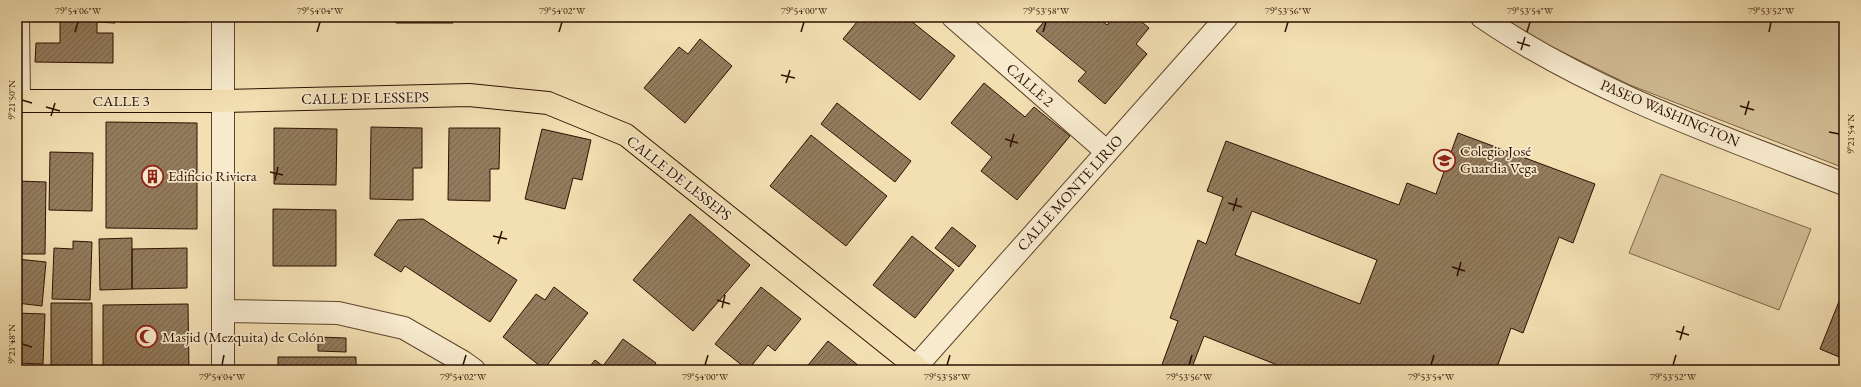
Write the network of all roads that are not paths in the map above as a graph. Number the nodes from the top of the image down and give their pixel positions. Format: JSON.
{"nodes":[{"id":1,"x":18,"y":17,"type":"edge"},
{"id":2,"x":223,"y":17,"type":"edge"},
{"id":3,"x":953,"y":17,"type":"edge"},
{"id":4,"x":1227,"y":17,"type":"edge"},
{"id":5,"x":1482,"y":17,"type":"edge"},
{"id":6,"x":18,"y":101,"type":"edge"},
{"id":7,"x":224,"y":101,"type":"junction"},
{"id":8,"x":1106,"y":152,"type":"junction"},
{"id":9,"x":1844,"y":184,"type":"edge"},
{"id":10,"x":223,"y":311,"type":"junction"},
{"id":11,"x":917,"y":369,"type":"edge"},
{"id":12,"x":223,"y":370,"type":"edge"},
{"id":13,"x":474,"y":370,"type":"edge"}],
"edges":[{"from":1,"to":6,"type":"street"},
{"from":2,"to":7,"type":"street"},
{"from":3,"to":8,"type":"street","name":"CALLE 2"},
{"from":4,"to":8,"type":"street","name":"CALLE MONTE LIRIO"},
{"from":5,"to":9,"type":"street","name":"PASEO WASHINGTON"},
{"from":6,"to":7,"type":"main road","name":"CALLE 3"},
{"from":7,"to":10,"type":"street"},
{"from":7,"to":11,"type":"main road","name":"CALLE DE LESSEPS"},
{"from":8,"to":11,"type":"street","name":"CALLE MONTE LIRIO"},
{"from":10,"to":12,"type":"street"},
{"from":10,"to":13,"type":"street"}]}
